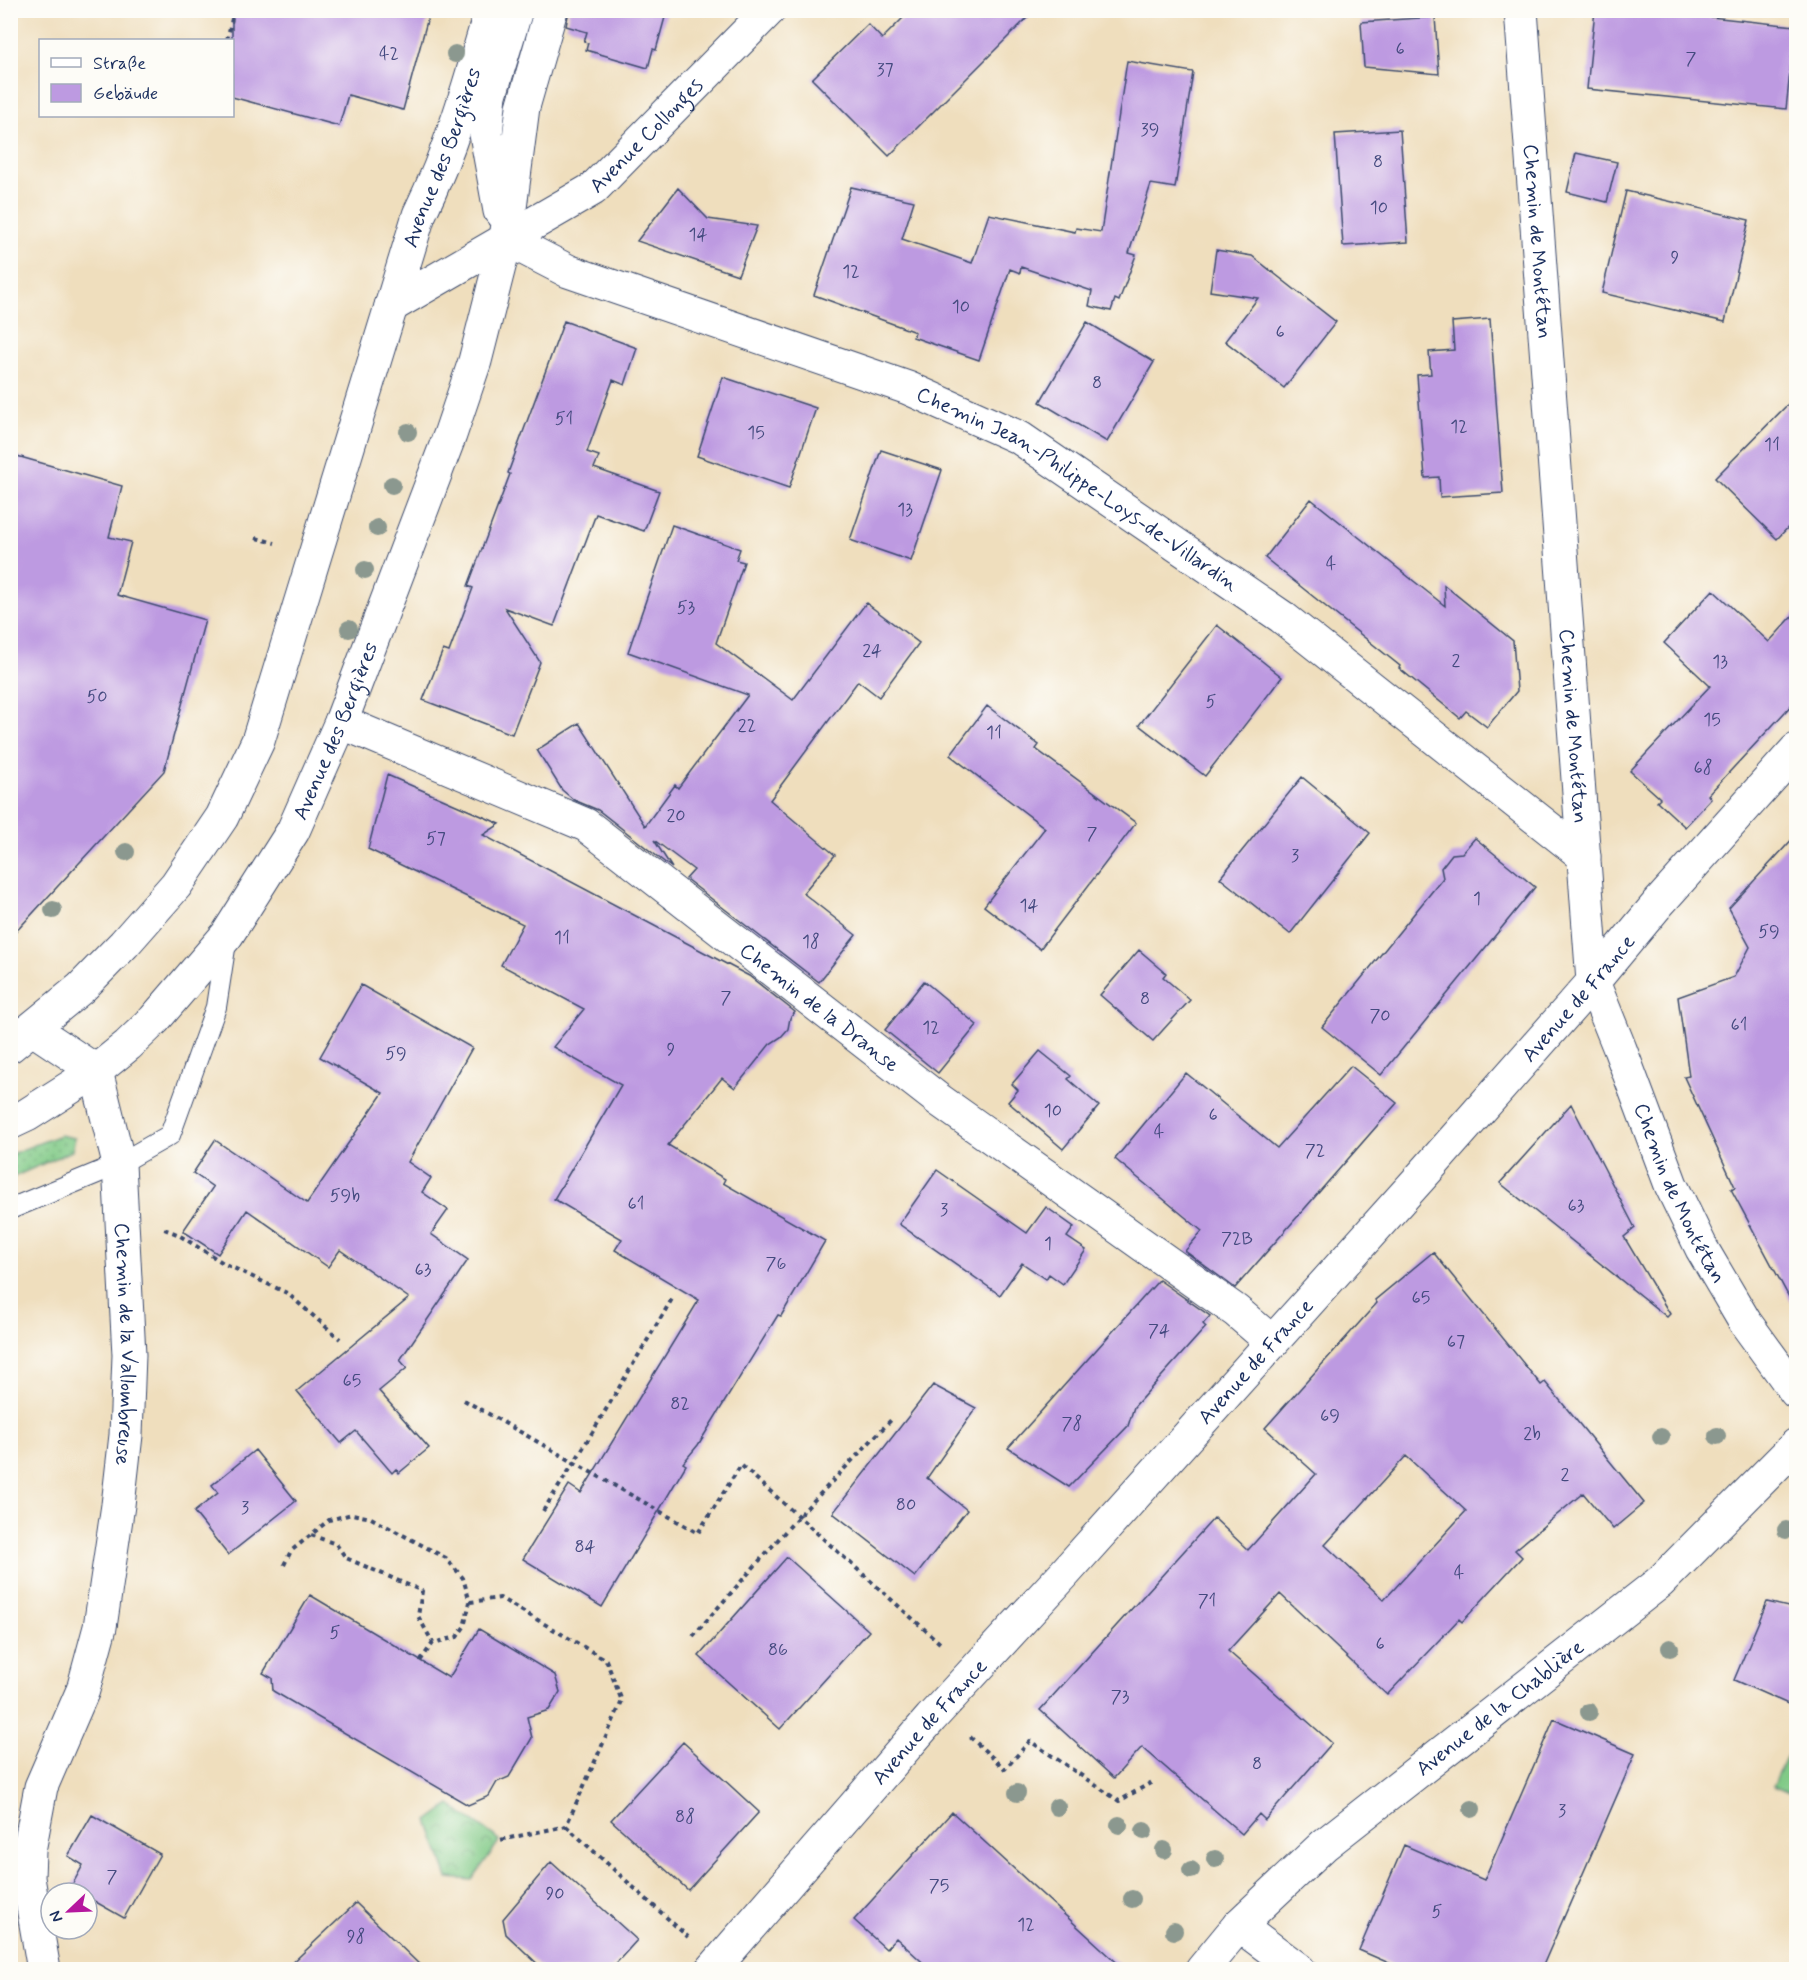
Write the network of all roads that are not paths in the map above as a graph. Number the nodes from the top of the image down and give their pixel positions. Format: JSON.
{"nodes":[{"id":1,"x":491,"y":10,"type":"edge"},
{"id":2,"x":516,"y":10,"type":"edge"},
{"id":3,"x":551,"y":10,"type":"edge"},
{"id":4,"x":768,"y":10,"type":"edge"},
{"id":5,"x":1521,"y":10,"type":"edge"},
{"id":6,"x":506,"y":239,"type":"junction"},
{"id":7,"x":391,"y":306,"type":"junction"},
{"id":8,"x":341,"y":722,"type":"junction"},
{"id":9,"x":1797,"y":750,"type":"edge"},
{"id":10,"x":1584,"y":856,"type":"junction"},
{"id":11,"x":227,"y":934,"type":"junction"},
{"id":12,"x":1593,"y":982,"type":"junction"},
{"id":13,"x":22,"y":1037,"type":"edge"},
{"id":14,"x":96,"y":1071,"type":"junction"},
{"id":15,"x":10,"y":1123,"type":"edge"},
{"id":16,"x":119,"y":1164,"type":"junction"},
{"id":17,"x":10,"y":1209,"type":"edge"},
{"id":18,"x":1272,"y":1342,"type":"junction"},
{"id":19,"x":1797,"y":1392,"type":"edge"},
{"id":20,"x":1797,"y":1445,"type":"edge"},
{"id":21,"x":1239,"y":1925,"type":"junction"},
{"id":22,"x":44,"y":1970,"type":"edge"},
{"id":23,"x":712,"y":1970,"type":"edge"},
{"id":24,"x":1202,"y":1970,"type":"edge"},
{"id":25,"x":1299,"y":1970,"type":"edge"}],
"edges":[{"from":1,"to":7,"type":"street","name":"Avenue des Bergières"},
{"from":2,"to":6,"type":"street","name":"Avenue des Bergières"},
{"from":3,"to":6,"type":"street","name":"Avenue des Bergières"},
{"from":4,"to":6,"type":"street","name":"Avenue Collonges"},
{"from":5,"to":10,"type":"street","name":"Chemin de Montétan"},
{"from":6,"to":7,"type":"street","name":"Avenue des Bergières"},
{"from":6,"to":8,"type":"street","name":"Avenue des Bergières"},
{"from":6,"to":10,"type":"street","name":"Chemin Jean-Philippe-Loys-de-Villardin"},
{"from":7,"to":13,"type":"street","name":"Avenue des Bergières"},
{"from":8,"to":11,"type":"street","name":"Avenue des Bergières"},
{"from":8,"to":18,"type":"street","name":"Chemin de la Dranse"},
{"from":9,"to":12,"type":"street","name":"Avenue de France"},
{"from":10,"to":12,"type":"street","name":"Chemin de Montétan"},
{"from":11,"to":14,"type":"street","name":"Avenue des Bergières"},
{"from":11,"to":16,"type":"lane"},
{"from":12,"to":18,"type":"street","name":"Avenue de France"},
{"from":12,"to":19,"type":"street","name":"Chemin de Montétan"},
{"from":13,"to":14,"type":"street"},
{"from":14,"to":15,"type":"street","name":"Avenue des Bergières"},
{"from":14,"to":16,"type":"street","name":"Chemin de la Vallombreuse"},
{"from":16,"to":17,"type":"lane"},
{"from":16,"to":22,"type":"street","name":"Chemin de la Vallombreuse"},
{"from":18,"to":23,"type":"street","name":"Avenue de France"},
{"from":20,"to":21,"type":"street","name":"Avenue de la Chablière"},
{"from":21,"to":24,"type":"street","name":"Avenue de la Chablière"},
{"from":21,"to":25,"type":"street"}]}
